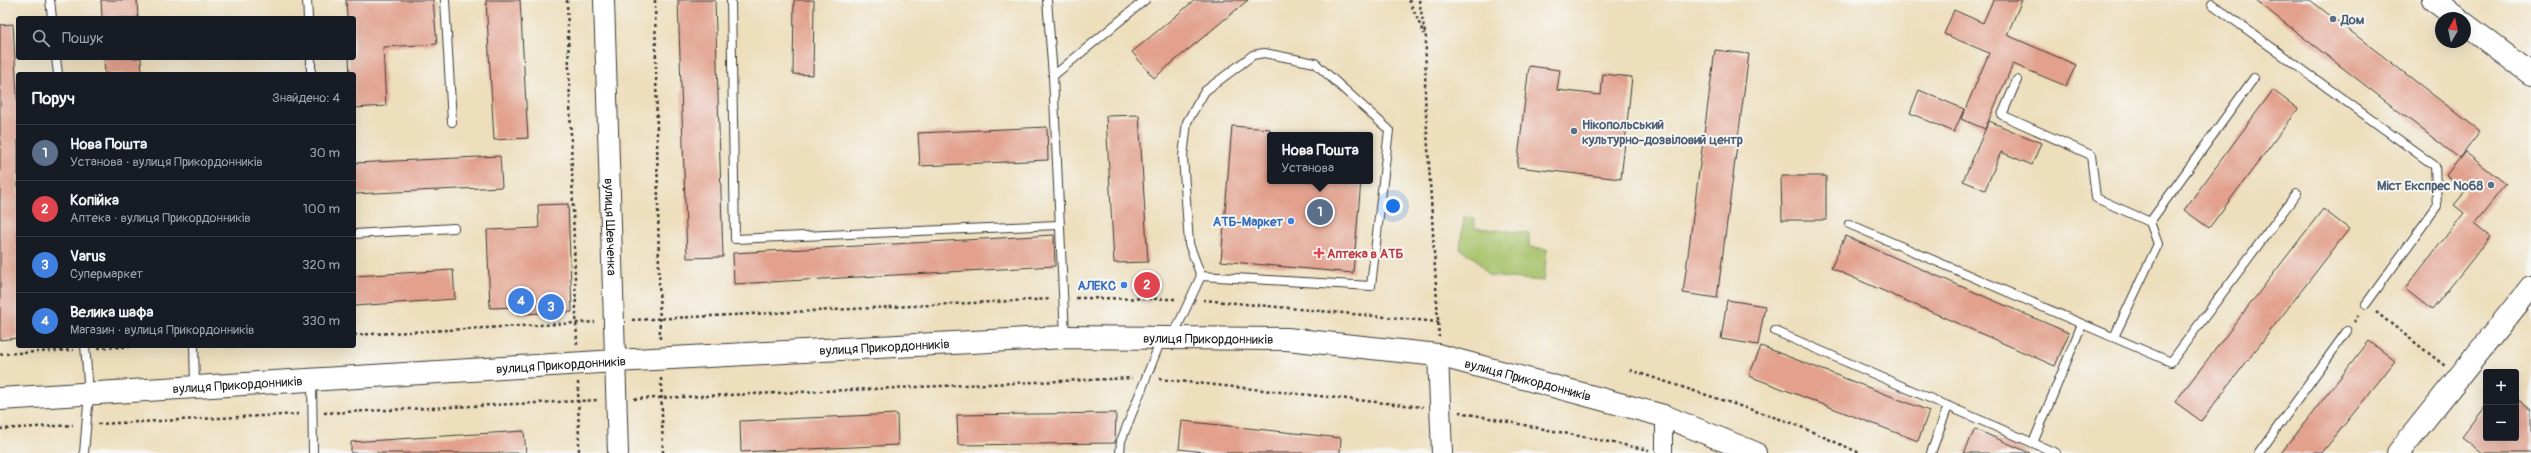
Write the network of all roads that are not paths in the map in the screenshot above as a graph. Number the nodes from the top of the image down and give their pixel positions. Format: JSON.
{"nodes":[{"id":1,"x":50,"y":0,"type":"edge"},
{"id":2,"x":307,"y":0,"type":"edge"},
{"id":3,"x":445,"y":0,"type":"edge"},
{"id":4,"x":604,"y":0,"type":"edge"},
{"id":5,"x":731,"y":0,"type":"edge"},
{"id":6,"x":1047,"y":0,"type":"edge"},
{"id":7,"x":1145,"y":0,"type":"edge"},
{"id":8,"x":2434,"y":0,"type":"edge"},
{"id":9,"x":2212,"y":4,"type":"dead end"},
{"id":10,"x":2449,"y":12,"type":"edge"},
{"id":11,"x":52,"y":16,"type":"edge"},
{"id":12,"x":308,"y":16,"type":"edge"},
{"id":13,"x":2471,"y":29,"type":"edge"},
{"id":14,"x":56,"y":60,"type":"edge"},
{"id":15,"x":310,"y":60,"type":"edge"},
{"id":16,"x":58,"y":72,"type":"edge"},
{"id":17,"x":312,"y":72,"type":"edge"},
{"id":18,"x":2531,"y":74,"type":"edge"},
{"id":19,"x":1053,"y":76,"type":"junction"},
{"id":20,"x":2254,"y":78,"type":"dead end"},
{"id":21,"x":2017,"y":80,"type":"dead end"},
{"id":22,"x":452,"y":122,"type":"dead end"},
{"id":23,"x":2297,"y":193,"type":"dead end"},
{"id":24,"x":2150,"y":222,"type":"junction"},
{"id":25,"x":1059,"y":224,"type":"junction"},
{"id":26,"x":1849,"y":224,"type":"dead end"},
{"id":27,"x":454,"y":228,"type":"dead end"},
{"id":28,"x":356,"y":234,"type":"edge"},
{"id":29,"x":1201,"y":276,"type":"junction"},
{"id":30,"x":2531,"y":287,"type":"edge"},
{"id":31,"x":2366,"y":304,"type":"road end"},
{"id":32,"x":2082,"y":324,"type":"junction"},
{"id":33,"x":1775,"y":331,"type":"dead end"},
{"id":34,"x":2347,"y":331,"type":"road end"},
{"id":35,"x":1065,"y":337,"type":"junction"},
{"id":36,"x":2114,"y":337,"type":"junction"},
{"id":37,"x":1167,"y":338,"type":"junction"},
{"id":38,"x":85,"y":348,"type":"edge"},
{"id":39,"x":194,"y":348,"type":"edge"},
{"id":40,"x":1438,"y":355,"type":"junction"},
{"id":41,"x":616,"y":361,"type":"junction"},
{"id":42,"x":312,"y":380,"type":"junction"},
{"id":43,"x":195,"y":387,"type":"junction"},
{"id":44,"x":89,"y":393,"type":"junction"},
{"id":45,"x":0,"y":399,"type":"edge"},
{"id":46,"x":1948,"y":406,"type":"junction"},
{"id":47,"x":1664,"y":416,"type":"junction"},
{"id":48,"x":2033,"y":443,"type":"junction"},
{"id":49,"x":1660,"y":452,"type":"edge"},
{"id":50,"x":84,"y":453,"type":"edge"},
{"id":51,"x":313,"y":453,"type":"edge"},
{"id":52,"x":618,"y":453,"type":"edge"},
{"id":53,"x":1120,"y":453,"type":"edge"},
{"id":54,"x":1442,"y":453,"type":"edge"},
{"id":55,"x":1755,"y":453,"type":"edge"},
{"id":56,"x":1931,"y":453,"type":"edge"},
{"id":57,"x":2056,"y":453,"type":"edge"},
{"id":58,"x":2259,"y":453,"type":"edge"},
{"id":59,"x":2398,"y":453,"type":"edge"}],
"edges":[{"from":1,"to":11,"type":"lane"},
{"from":2,"to":12,"type":"lane"},
{"from":3,"to":22,"type":"lane"},
{"from":4,"to":41,"type":"street","name":"вулиця Шевченка"},
{"from":5,"to":25,"type":"lane"},
{"from":6,"to":19,"type":"lane"},
{"from":7,"to":19,"type":"lane"},
{"from":8,"to":10,"type":"main road"},
{"from":9,"to":31,"type":"lane"},
{"from":13,"to":18,"type":"main road"},
{"from":14,"to":16,"type":"lane"},
{"from":15,"to":17,"type":"lane"},
{"from":19,"to":25,"type":"lane"},
{"from":20,"to":24,"type":"lane"},
{"from":21,"to":24,"type":"lane"},
{"from":23,"to":36,"type":"lane"},
{"from":24,"to":36,"type":"lane"},
{"from":25,"to":35,"type":"lane"},
{"from":26,"to":32,"type":"lane"},
{"from":27,"to":28,"type":"lane"},
{"from":29,"to":29,"type":"lane"},
{"from":29,"to":37,"type":"lane"},
{"from":30,"to":59,"type":"main road"},
{"from":32,"to":36,"type":"lane"},
{"from":32,"to":48,"type":"lane"},
{"from":33,"to":46,"type":"lane"},
{"from":34,"to":58,"type":"lane"},
{"from":35,"to":37,"type":"main road","name":"вулиця Прикордонників"},
{"from":35,"to":41,"type":"main road","name":"вулиця Прикордонників"},
{"from":37,"to":40,"type":"main road","name":"вулиця Прикордонників"},
{"from":37,"to":53,"type":"lane"},
{"from":38,"to":44,"type":"lane"},
{"from":39,"to":43,"type":"lane"},
{"from":40,"to":47,"type":"main road","name":"вулиця Прикордонників"},
{"from":40,"to":54,"type":"street"},
{"from":41,"to":42,"type":"main road","name":"вулиця Прикордонників"},
{"from":41,"to":52,"type":"street","name":"вулиця Шевченка"},
{"from":42,"to":43,"type":"main road","name":"вулиця Прикордонників"},
{"from":42,"to":51,"type":"lane"},
{"from":43,"to":44,"type":"main road","name":"вулиця Прикордонників"},
{"from":44,"to":45,"type":"main road","name":"вулиця Прикордонників"},
{"from":44,"to":50,"type":"lane"},
{"from":46,"to":48,"type":"lane"},
{"from":46,"to":56,"type":"lane"},
{"from":47,"to":49,"type":"street"},
{"from":47,"to":55,"type":"main road","name":"вулиця Прикордонників"},
{"from":48,"to":57,"type":"lane"}]}
